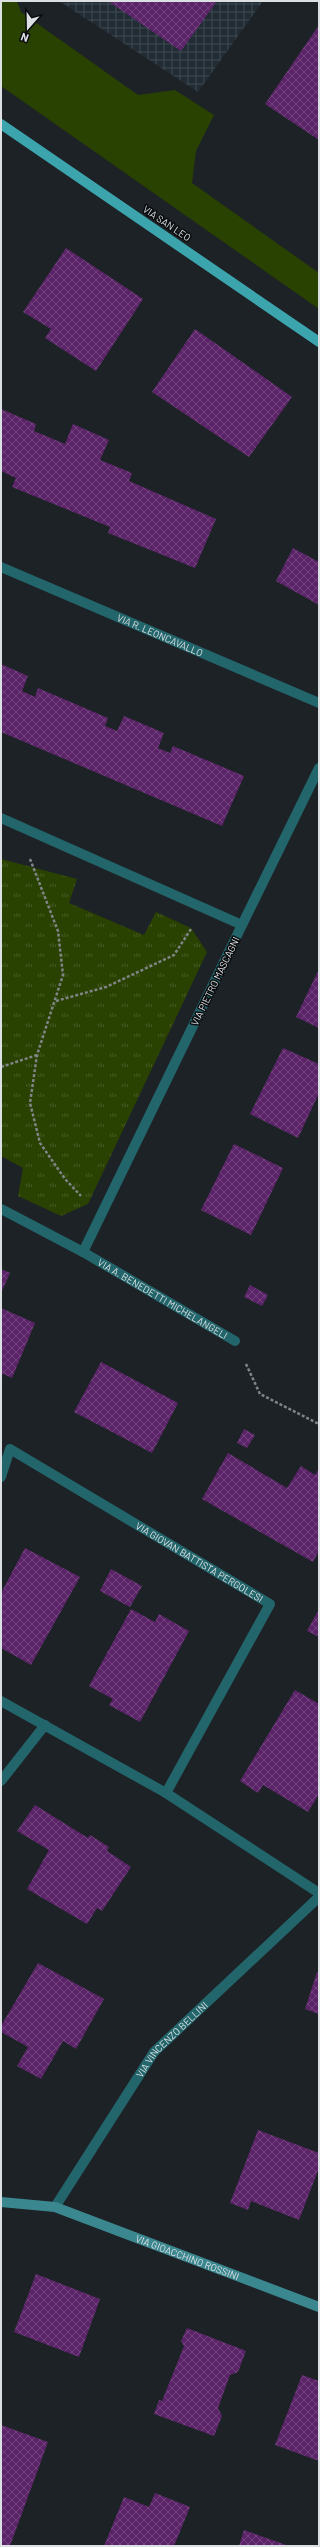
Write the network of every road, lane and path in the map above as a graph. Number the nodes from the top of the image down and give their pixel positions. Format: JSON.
{"nodes":[{"id":1,"x":1,"y":124,"type":"edge"},
{"id":2,"x":319,"y":342,"type":"edge"},
{"id":3,"x":1,"y":567,"type":"edge"},
{"id":4,"x":319,"y":703,"type":"edge"},
{"id":5,"x":319,"y":768,"type":"edge"},
{"id":6,"x":1,"y":818,"type":"edge"},
{"id":7,"x":20,"y":826,"type":"junction"},
{"id":8,"x":200,"y":906,"type":"junction"},
{"id":9,"x":242,"y":925,"type":"junction"},
{"id":10,"x":56,"y":1001,"type":"junction"},
{"id":11,"x":37,"y":1055,"type":"junction"},
{"id":12,"x":1,"y":1067,"type":"edge"},
{"id":13,"x":1,"y":1209,"type":"edge"},
{"id":14,"x":102,"y":1213,"type":"junction"},
{"id":15,"x":83,"y":1252,"type":"junction"},
{"id":16,"x":235,"y":1341,"type":"joint"},
{"id":17,"x":319,"y":1424,"type":"edge"},
{"id":18,"x":1,"y":1477,"type":"edge"},
{"id":19,"x":1,"y":1701,"type":"edge"},
{"id":20,"x":45,"y":1726,"type":"junction"},
{"id":21,"x":1,"y":1781,"type":"edge"},
{"id":22,"x":166,"y":1793,"type":"junction"},
{"id":23,"x":319,"y":1893,"type":"edge"},
{"id":24,"x":319,"y":1897,"type":"edge"},
{"id":25,"x":1,"y":2202,"type":"edge"},
{"id":26,"x":55,"y":2208,"type":"junction"},
{"id":27,"x":319,"y":2307,"type":"edge"}],
"edges":[{"from":1,"to":2,"type":"main road","name":"VIA SAN LEO"},
{"from":3,"to":4,"type":"street","name":"VIA R. LEONCAVALLO"},
{"from":5,"to":9,"type":"street"},
{"from":6,"to":7,"type":"street","name":"VIA PIETRO MASCAGNI"},
{"from":7,"to":8,"type":"street","name":"VIA PIETRO MASCAGNI"},
{"from":7,"to":10,"type":"path"},
{"from":8,"to":9,"type":"street","name":"VIA PIETRO MASCAGNI"},
{"from":8,"to":10,"type":"path"},
{"from":9,"to":14,"type":"street","name":"VIA PIETRO MASCAGNI"},
{"from":10,"to":11,"type":"path"},
{"from":11,"to":12,"type":"path"},
{"from":11,"to":14,"type":"path"},
{"from":13,"to":15,"type":"street","name":"VIA A. BENEDETTI MICHELANGELI"},
{"from":14,"to":15,"type":"street","name":"VIA PIETRO MASCAGNI"},
{"from":15,"to":16,"type":"street","name":"VIA A. BENEDETTI MICHELANGELI"},
{"from":16,"to":17,"type":"path","name":"VIA A. BENEDETTI MICHELANGELI"},
{"from":18,"to":22,"type":"street","name":"VIA GIOVAN BATTISTA PERGOLESI"},
{"from":19,"to":20,"type":"street"},
{"from":20,"to":21,"type":"street"},
{"from":20,"to":22,"type":"street"},
{"from":22,"to":23,"type":"street"},
{"from":24,"to":26,"type":"street","name":"VIA VINCENZO BELLINI"},
{"from":25,"to":26,"type":"street","name":"VIA GIOACCHINO ROSSINI"},
{"from":26,"to":27,"type":"street","name":"VIA GIOACCHINO ROSSINI"}]}
